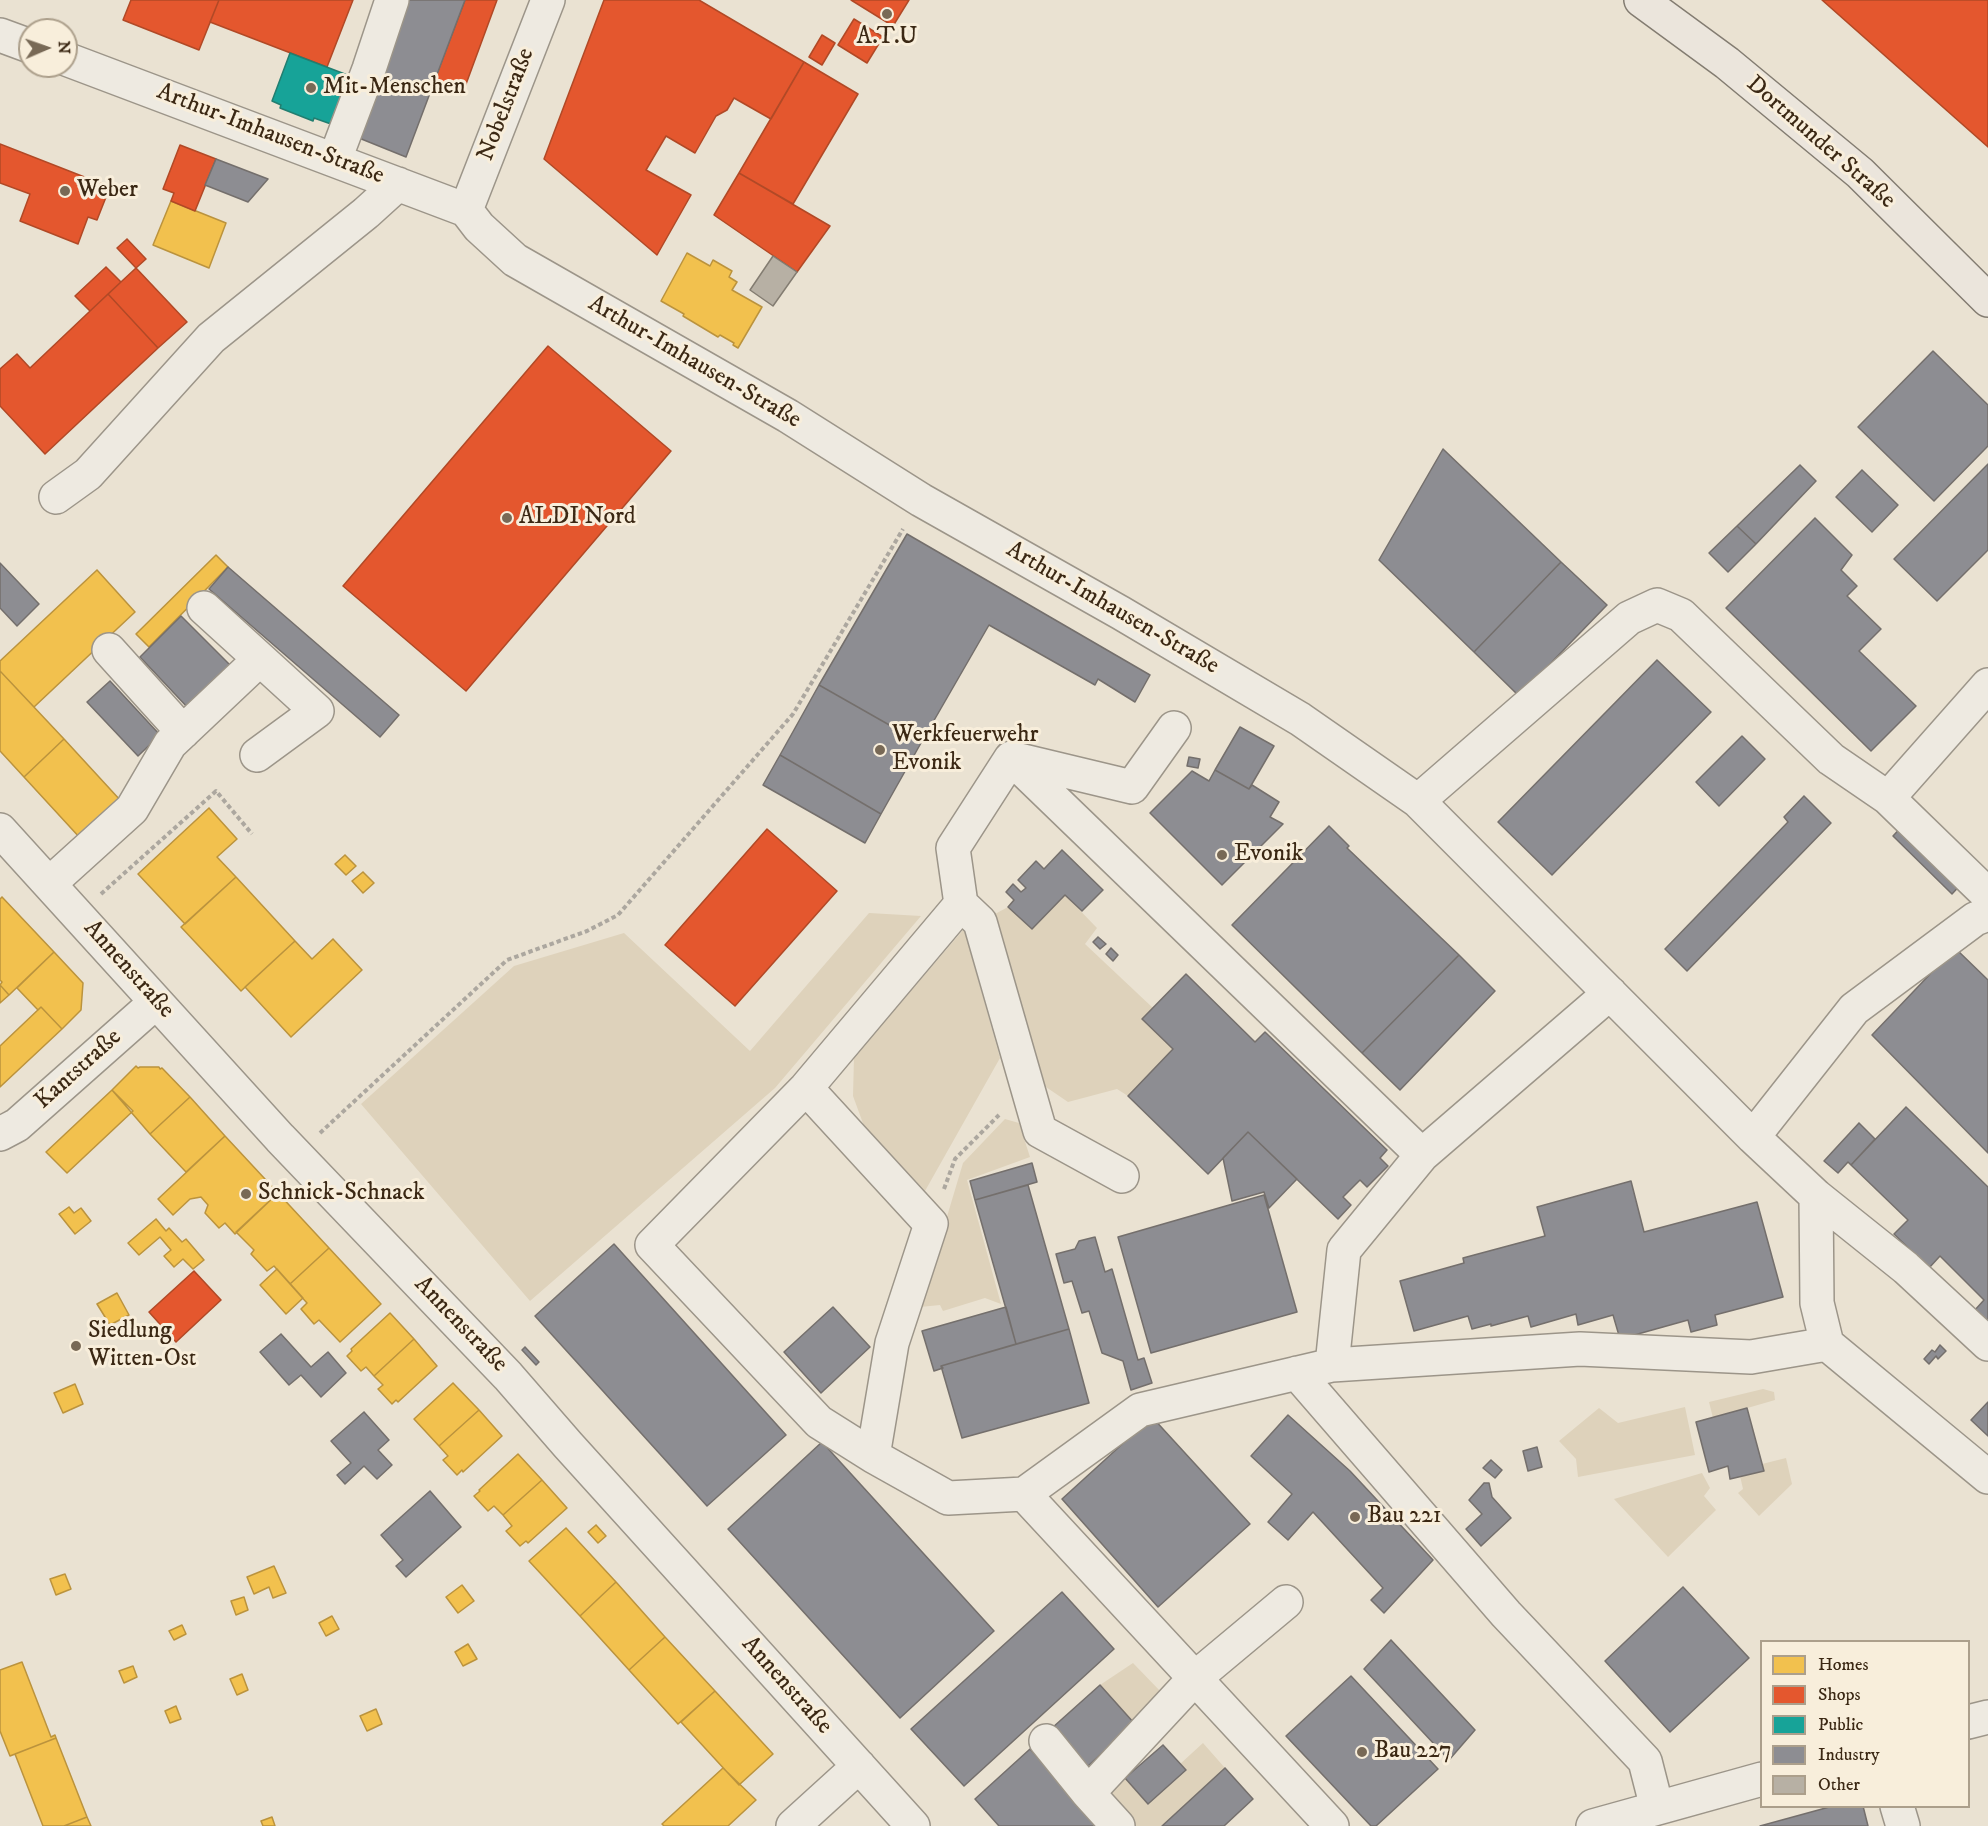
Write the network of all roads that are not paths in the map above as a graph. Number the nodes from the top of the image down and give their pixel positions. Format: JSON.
{"nodes":[{"id":1,"x":392,"y":0,"type":"edge"},
{"id":2,"x":548,"y":0,"type":"edge"},
{"id":3,"x":1641,"y":0,"type":"edge"},
{"id":4,"x":0,"y":35,"type":"edge"},
{"id":5,"x":18,"y":42,"type":"edge"},
{"id":6,"x":78,"y":63,"type":"edge"},
{"id":7,"x":335,"y":159,"type":"junction"},
{"id":8,"x":398,"y":184,"type":"junction"},
{"id":9,"x":466,"y":210,"type":"junction"},
{"id":10,"x":1988,"y":300,"type":"edge"},
{"id":11,"x":56,"y":497,"type":"dead end"},
{"id":12,"x":204,"y":608,"type":"dead end"},
{"id":13,"x":109,"y":650,"type":"dead end"},
{"id":14,"x":260,"y":659,"type":"junction"},
{"id":15,"x":1988,"y":685,"type":"edge"},
{"id":16,"x":1174,"y":728,"type":"dead end"},
{"id":17,"x":183,"y":732,"type":"junction"},
{"id":18,"x":257,"y":756,"type":"dead end"},
{"id":19,"x":1011,"y":758,"type":"junction"},
{"id":20,"x":1888,"y":798,"type":"junction"},
{"id":21,"x":1418,"y":801,"type":"junction"},
{"id":22,"x":0,"y":830,"type":"edge"},
{"id":23,"x":49,"y":884,"type":"junction"},
{"id":24,"x":1988,"y":895,"type":"edge"},
{"id":25,"x":961,"y":904,"type":"junction"},
{"id":26,"x":1988,"y":914,"type":"edge"},
{"id":27,"x":1610,"y":993,"type":"junction"},
{"id":28,"x":156,"y":1002,"type":"junction"},
{"id":29,"x":806,"y":1088,"type":"junction"},
{"id":30,"x":0,"y":1134,"type":"edge"},
{"id":31,"x":1753,"y":1137,"type":"junction"},
{"id":32,"x":1422,"y":1155,"type":"junction"},
{"id":33,"x":1122,"y":1176,"type":"dead end"},
{"id":34,"x":1816,"y":1196,"type":"junction"},
{"id":35,"x":1827,"y":1344,"type":"junction"},
{"id":36,"x":1988,"y":1344,"type":"edge"},
{"id":37,"x":1332,"y":1365,"type":"junction"},
{"id":38,"x":1297,"y":1373,"type":"junction"},
{"id":39,"x":873,"y":1456,"type":"junction"},
{"id":40,"x":1988,"y":1477,"type":"edge"},
{"id":41,"x":1024,"y":1494,"type":"junction"},
{"id":42,"x":1286,"y":1602,"type":"dead end"},
{"id":43,"x":1195,"y":1678,"type":"junction"},
{"id":44,"x":1988,"y":1717,"type":"edge"},
{"id":45,"x":1970,"y":1722,"type":"edge"},
{"id":46,"x":1046,"y":1741,"type":"dead end"},
{"id":47,"x":859,"y":1766,"type":"junction"},
{"id":48,"x":1760,"y":1779,"type":"edge"},
{"id":49,"x":1088,"y":1792,"type":"junction"},
{"id":50,"x":1657,"y":1808,"type":"junction"},
{"id":51,"x":1898,"y":1808,"type":"edge"},
{"id":52,"x":793,"y":1826,"type":"edge"},
{"id":53,"x":914,"y":1826,"type":"edge"},
{"id":54,"x":1118,"y":1826,"type":"edge"},
{"id":55,"x":1332,"y":1826,"type":"edge"},
{"id":56,"x":1593,"y":1826,"type":"edge"},
{"id":57,"x":1903,"y":1826,"type":"edge"}],
"edges":[{"from":1,"to":7,"type":"street"},
{"from":2,"to":9,"type":"street","name":"Nobelstraße"},
{"from":3,"to":10,"type":"main road","name":"Dortmunder Straße"},
{"from":4,"to":5,"type":"street"},
{"from":6,"to":7,"type":"street","name":"Arthur-Imhausen-Straße"},
{"from":7,"to":8,"type":"street","name":"Arthur-Imhausen-Straße"},
{"from":8,"to":9,"type":"street","name":"Arthur-Imhausen-Straße"},
{"from":8,"to":11,"type":"street"},
{"from":9,"to":21,"type":"street","name":"Arthur-Imhausen-Straße"},
{"from":12,"to":14,"type":"street"},
{"from":13,"to":17,"type":"street"},
{"from":14,"to":17,"type":"street"},
{"from":14,"to":18,"type":"street"},
{"from":15,"to":20,"type":"street"},
{"from":16,"to":19,"type":"street"},
{"from":17,"to":23,"type":"street"},
{"from":19,"to":25,"type":"street"},
{"from":19,"to":32,"type":"street"},
{"from":20,"to":21,"type":"street"},
{"from":20,"to":24,"type":"street"},
{"from":21,"to":27,"type":"street","name":"Arthur-Imhausen-Straße"},
{"from":22,"to":23,"type":"street","name":"Annenstraße"},
{"from":23,"to":28,"type":"street","name":"Annenstraße"},
{"from":25,"to":29,"type":"street"},
{"from":25,"to":33,"type":"street"},
{"from":26,"to":31,"type":"street"},
{"from":27,"to":31,"type":"street","name":"Arthur-Imhausen-Straße"},
{"from":27,"to":32,"type":"street"},
{"from":28,"to":30,"type":"street","name":"Kantstraße"},
{"from":28,"to":47,"type":"street","name":"Annenstraße"},
{"from":29,"to":39,"type":"street"},
{"from":29,"to":39,"type":"street"},
{"from":31,"to":34,"type":"street","name":"Arthur-Imhausen-Straße"},
{"from":32,"to":37,"type":"street"},
{"from":34,"to":35,"type":"street"},
{"from":34,"to":36,"type":"street","name":"Arthur-Imhausen-Straße"},
{"from":35,"to":37,"type":"street"},
{"from":35,"to":40,"type":"street"},
{"from":37,"to":38,"type":"street"},
{"from":38,"to":41,"type":"street"},
{"from":38,"to":50,"type":"street"},
{"from":39,"to":41,"type":"street"},
{"from":41,"to":43,"type":"street"},
{"from":42,"to":43,"type":"street"},
{"from":43,"to":49,"type":"street"},
{"from":43,"to":55,"type":"street"},
{"from":44,"to":45,"type":"street"},
{"from":46,"to":49,"type":"street"},
{"from":47,"to":52,"type":"street"},
{"from":47,"to":53,"type":"street","name":"Annenstraße"},
{"from":48,"to":50,"type":"street"},
{"from":49,"to":54,"type":"street"},
{"from":50,"to":56,"type":"street"},
{"from":51,"to":57,"type":"street"}]}
